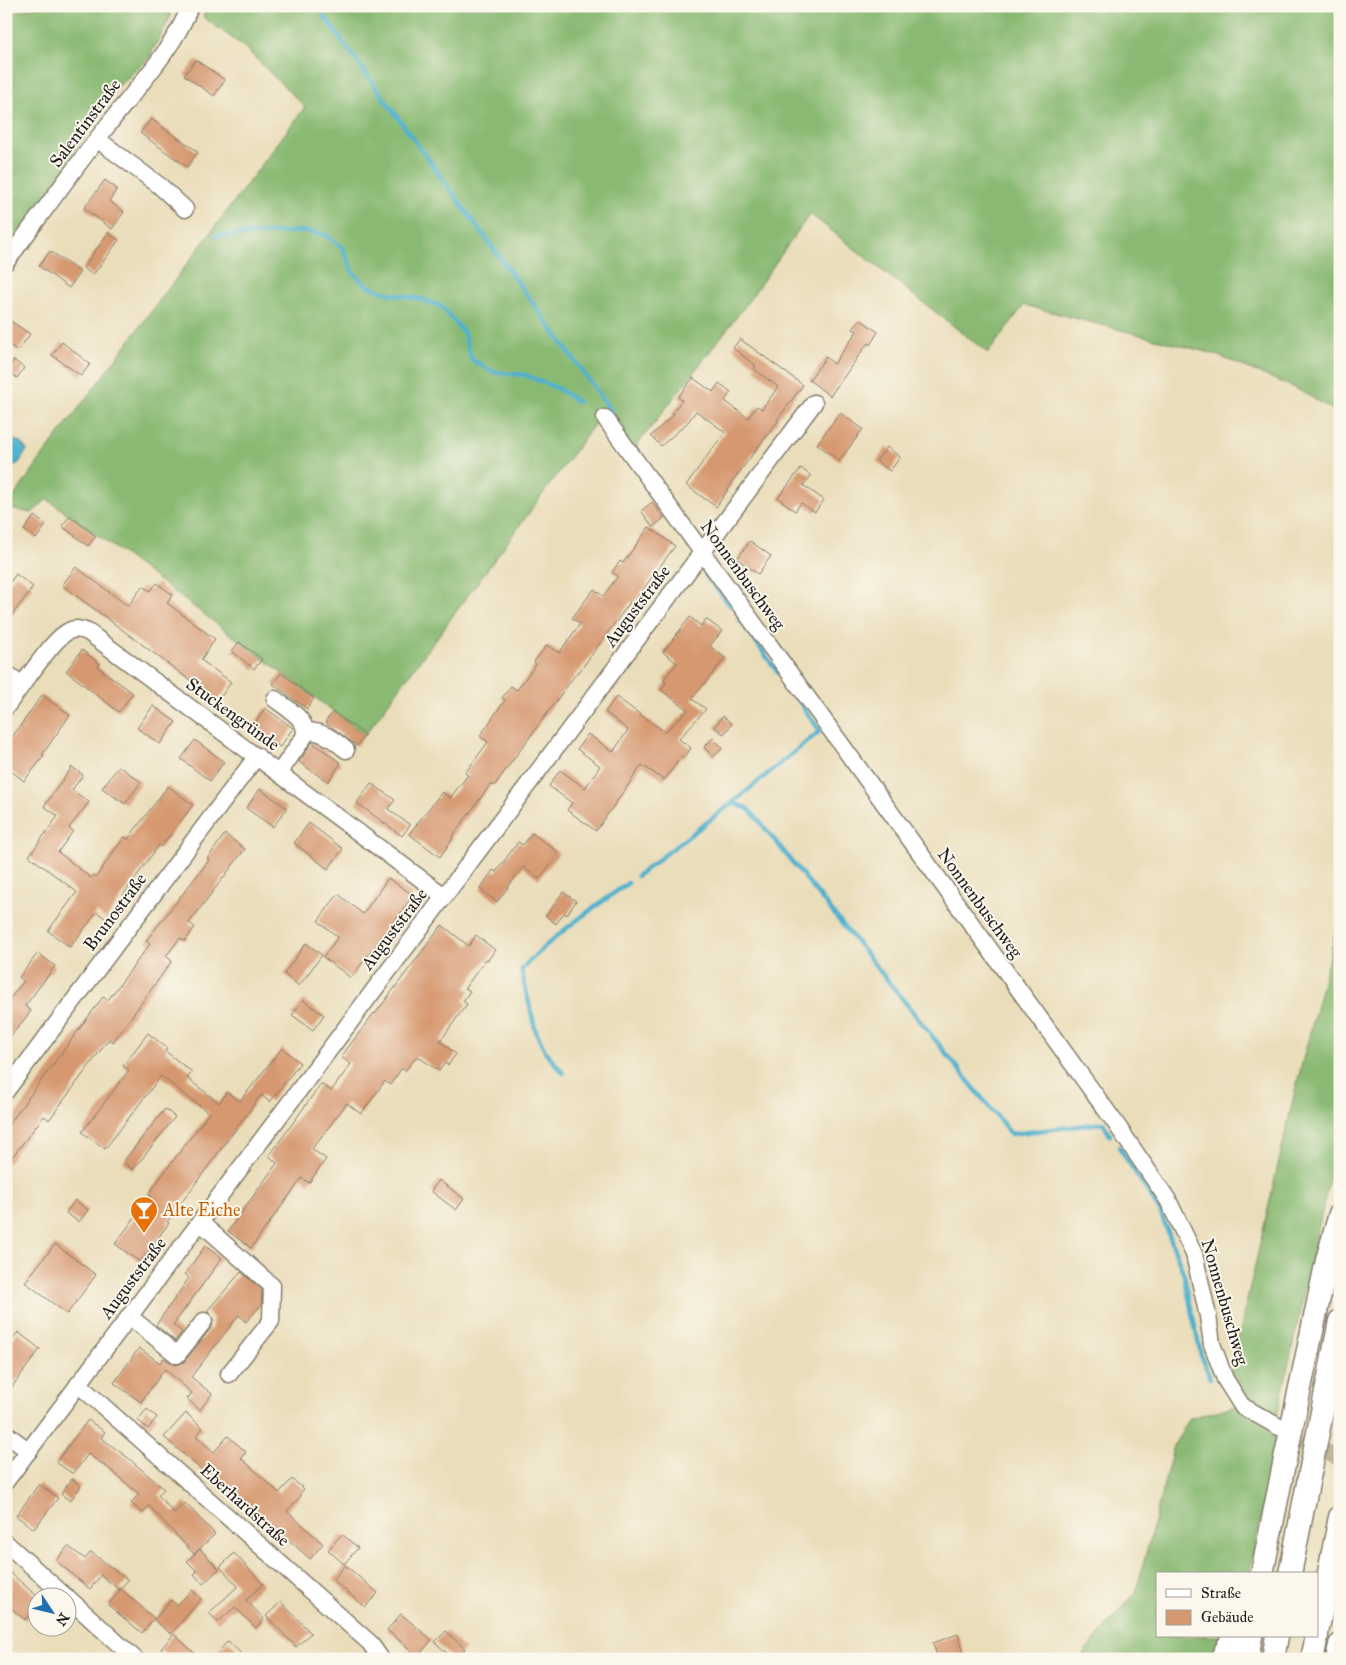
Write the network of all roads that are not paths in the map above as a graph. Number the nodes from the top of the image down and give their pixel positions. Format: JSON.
{"nodes":[{"id":1,"x":190,"y":6,"type":"edge"},
{"id":2,"x":97,"y":139,"type":"junction"},
{"id":3,"x":185,"y":210,"type":"dead end"},
{"id":4,"x":6,"y":262,"type":"edge"},
{"id":5,"x":814,"y":403,"type":"dead end"},
{"id":6,"x":604,"y":418,"type":"dead end"},
{"id":7,"x":702,"y":554,"type":"junction"},
{"id":8,"x":6,"y":673,"type":"edge"},
{"id":9,"x":22,"y":685,"type":"junction"},
{"id":10,"x":276,"y":700,"type":"dead end"},
{"id":11,"x":6,"y":706,"type":"edge"},
{"id":12,"x":306,"y":731,"type":"junction"},
{"id":13,"x":346,"y":750,"type":"dead end"},
{"id":14,"x":256,"y":756,"type":"junction"},
{"id":15,"x":279,"y":773,"type":"junction"},
{"id":16,"x":444,"y":896,"type":"junction"},
{"id":17,"x":6,"y":1091,"type":"edge"},
{"id":18,"x":1340,"y":1214,"type":"edge"},
{"id":19,"x":200,"y":1222,"type":"junction"},
{"id":20,"x":129,"y":1316,"type":"junction"},
{"id":21,"x":204,"y":1321,"type":"dead end"},
{"id":22,"x":1340,"y":1322,"type":"edge"},
{"id":23,"x":229,"y":1374,"type":"dead end"},
{"id":24,"x":78,"y":1384,"type":"junction"},
{"id":25,"x":1279,"y":1427,"type":"tunnel mouth"},
{"id":26,"x":6,"y":1434,"type":"edge"},
{"id":27,"x":29,"y":1451,"type":"junction"},
{"id":28,"x":6,"y":1481,"type":"edge"},
{"id":29,"x":1340,"y":1517,"type":"edge"},
{"id":30,"x":6,"y":1543,"type":"edge"},
{"id":31,"x":1260,"y":1572,"type":"edge"},
{"id":32,"x":1290,"y":1572,"type":"edge"},
{"id":33,"x":56,"y":1588,"type":"edge"},
{"id":34,"x":78,"y":1608,"type":"edge"},
{"id":35,"x":1318,"y":1630,"type":"edge"},
{"id":36,"x":1233,"y":1638,"type":"edge"},
{"id":37,"x":1251,"y":1638,"type":"edge"},
{"id":38,"x":1277,"y":1638,"type":"edge"},
{"id":39,"x":1316,"y":1638,"type":"edge"},
{"id":40,"x":1340,"y":1645,"type":"edge"},
{"id":41,"x":136,"y":1659,"type":"edge"},
{"id":42,"x":381,"y":1659,"type":"edge"},
{"id":43,"x":1221,"y":1659,"type":"edge"},
{"id":44,"x":1247,"y":1659,"type":"edge"},
{"id":45,"x":1273,"y":1659,"type":"edge"},
{"id":46,"x":1312,"y":1659,"type":"edge"},
{"id":47,"x":1337,"y":1659,"type":"edge"}],
"edges":[{"from":1,"to":2,"type":"street","name":"Salentinstraße"},
{"from":2,"to":3,"type":"street"},
{"from":2,"to":4,"type":"street","name":"Salentinstraße"},
{"from":5,"to":7,"type":"street","name":"Auguststraße"},
{"from":6,"to":7,"type":"street","name":"Nonnenbuschweg"},
{"from":7,"to":16,"type":"street","name":"Auguststraße"},
{"from":7,"to":25,"type":"street","name":"Nonnenbuschweg"},
{"from":8,"to":9,"type":"street"},
{"from":9,"to":11,"type":"street"},
{"from":9,"to":14,"type":"street","name":"Stuckengründe"},
{"from":10,"to":12,"type":"street"},
{"from":12,"to":13,"type":"street"},
{"from":12,"to":15,"type":"street"},
{"from":14,"to":15,"type":"street","name":"Stuckengründe"},
{"from":14,"to":17,"type":"street","name":"Brunostraße"},
{"from":15,"to":16,"type":"street","name":"Stuckengründe"},
{"from":16,"to":19,"type":"street","name":"Auguststraße"},
{"from":18,"to":31,"type":"highway"},
{"from":19,"to":20,"type":"street","name":"Auguststraße"},
{"from":19,"to":23,"type":"street"},
{"from":20,"to":21,"type":"street"},
{"from":20,"to":24,"type":"street","name":"Auguststraße"},
{"from":22,"to":32,"type":"highway"},
{"from":24,"to":27,"type":"street","name":"Auguststraße"},
{"from":24,"to":42,"type":"street","name":"Eberhardstraße"},
{"from":26,"to":27,"type":"street"},
{"from":27,"to":28,"type":"street","name":"Auguststraße"},
{"from":29,"to":35,"type":"highway"},
{"from":30,"to":33,"type":"street"},
{"from":34,"to":41,"type":"street"},
{"from":36,"to":43,"type":"highway"},
{"from":37,"to":44,"type":"highway"},
{"from":38,"to":45,"type":"highway"},
{"from":39,"to":46,"type":"highway"},
{"from":40,"to":47,"type":"highway"}]}
